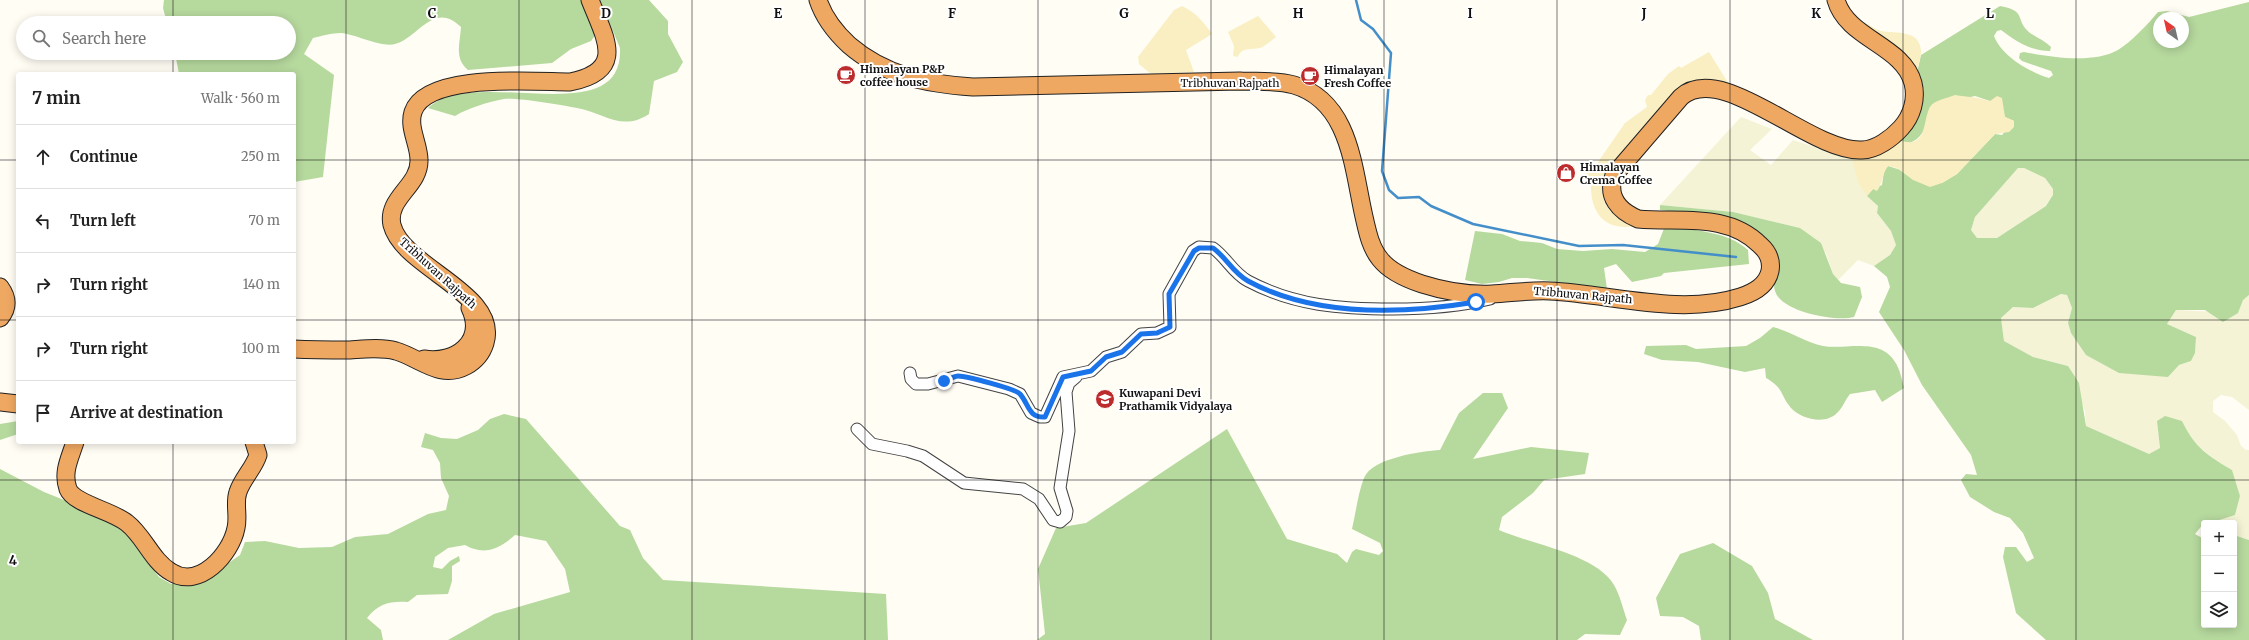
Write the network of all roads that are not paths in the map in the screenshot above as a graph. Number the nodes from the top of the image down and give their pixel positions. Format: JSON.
{"nodes":[{"id":1,"x":590,"y":0,"type":"edge"},
{"id":2,"x":818,"y":0,"type":"edge"},
{"id":3,"x":1836,"y":0,"type":"edge"},
{"id":4,"x":0,"y":287,"type":"edge"},
{"id":5,"x":1521,"y":291,"type":"junction"},
{"id":6,"x":0,"y":318,"type":"edge"},
{"id":7,"x":296,"y":349,"type":"edge"},
{"id":8,"x":910,"y":373,"type":"dead end"},
{"id":9,"x":1081,"y":373,"type":"junction"},
{"id":10,"x":0,"y":402,"type":"edge"},
{"id":11,"x":16,"y":404,"type":"edge"},
{"id":12,"x":857,"y":429,"type":"dead end"},
{"id":13,"x":74,"y":444,"type":"edge"},
{"id":14,"x":255,"y":444,"type":"edge"}],
"edges":[{"from":1,"to":7,"type":"highway","name":"Tribhuvan Rajpath"},
{"from":2,"to":5,"type":"highway","name":"Tribhuvan Rajpath"},
{"from":3,"to":5,"type":"highway","name":"Tribhuvan Rajpath"},
{"from":4,"to":6,"type":"highway"},
{"from":5,"to":9,"type":"street"},
{"from":8,"to":9,"type":"street"},
{"from":9,"to":12,"type":"street"},
{"from":10,"to":11,"type":"highway"},
{"from":13,"to":14,"type":"highway"}]}
